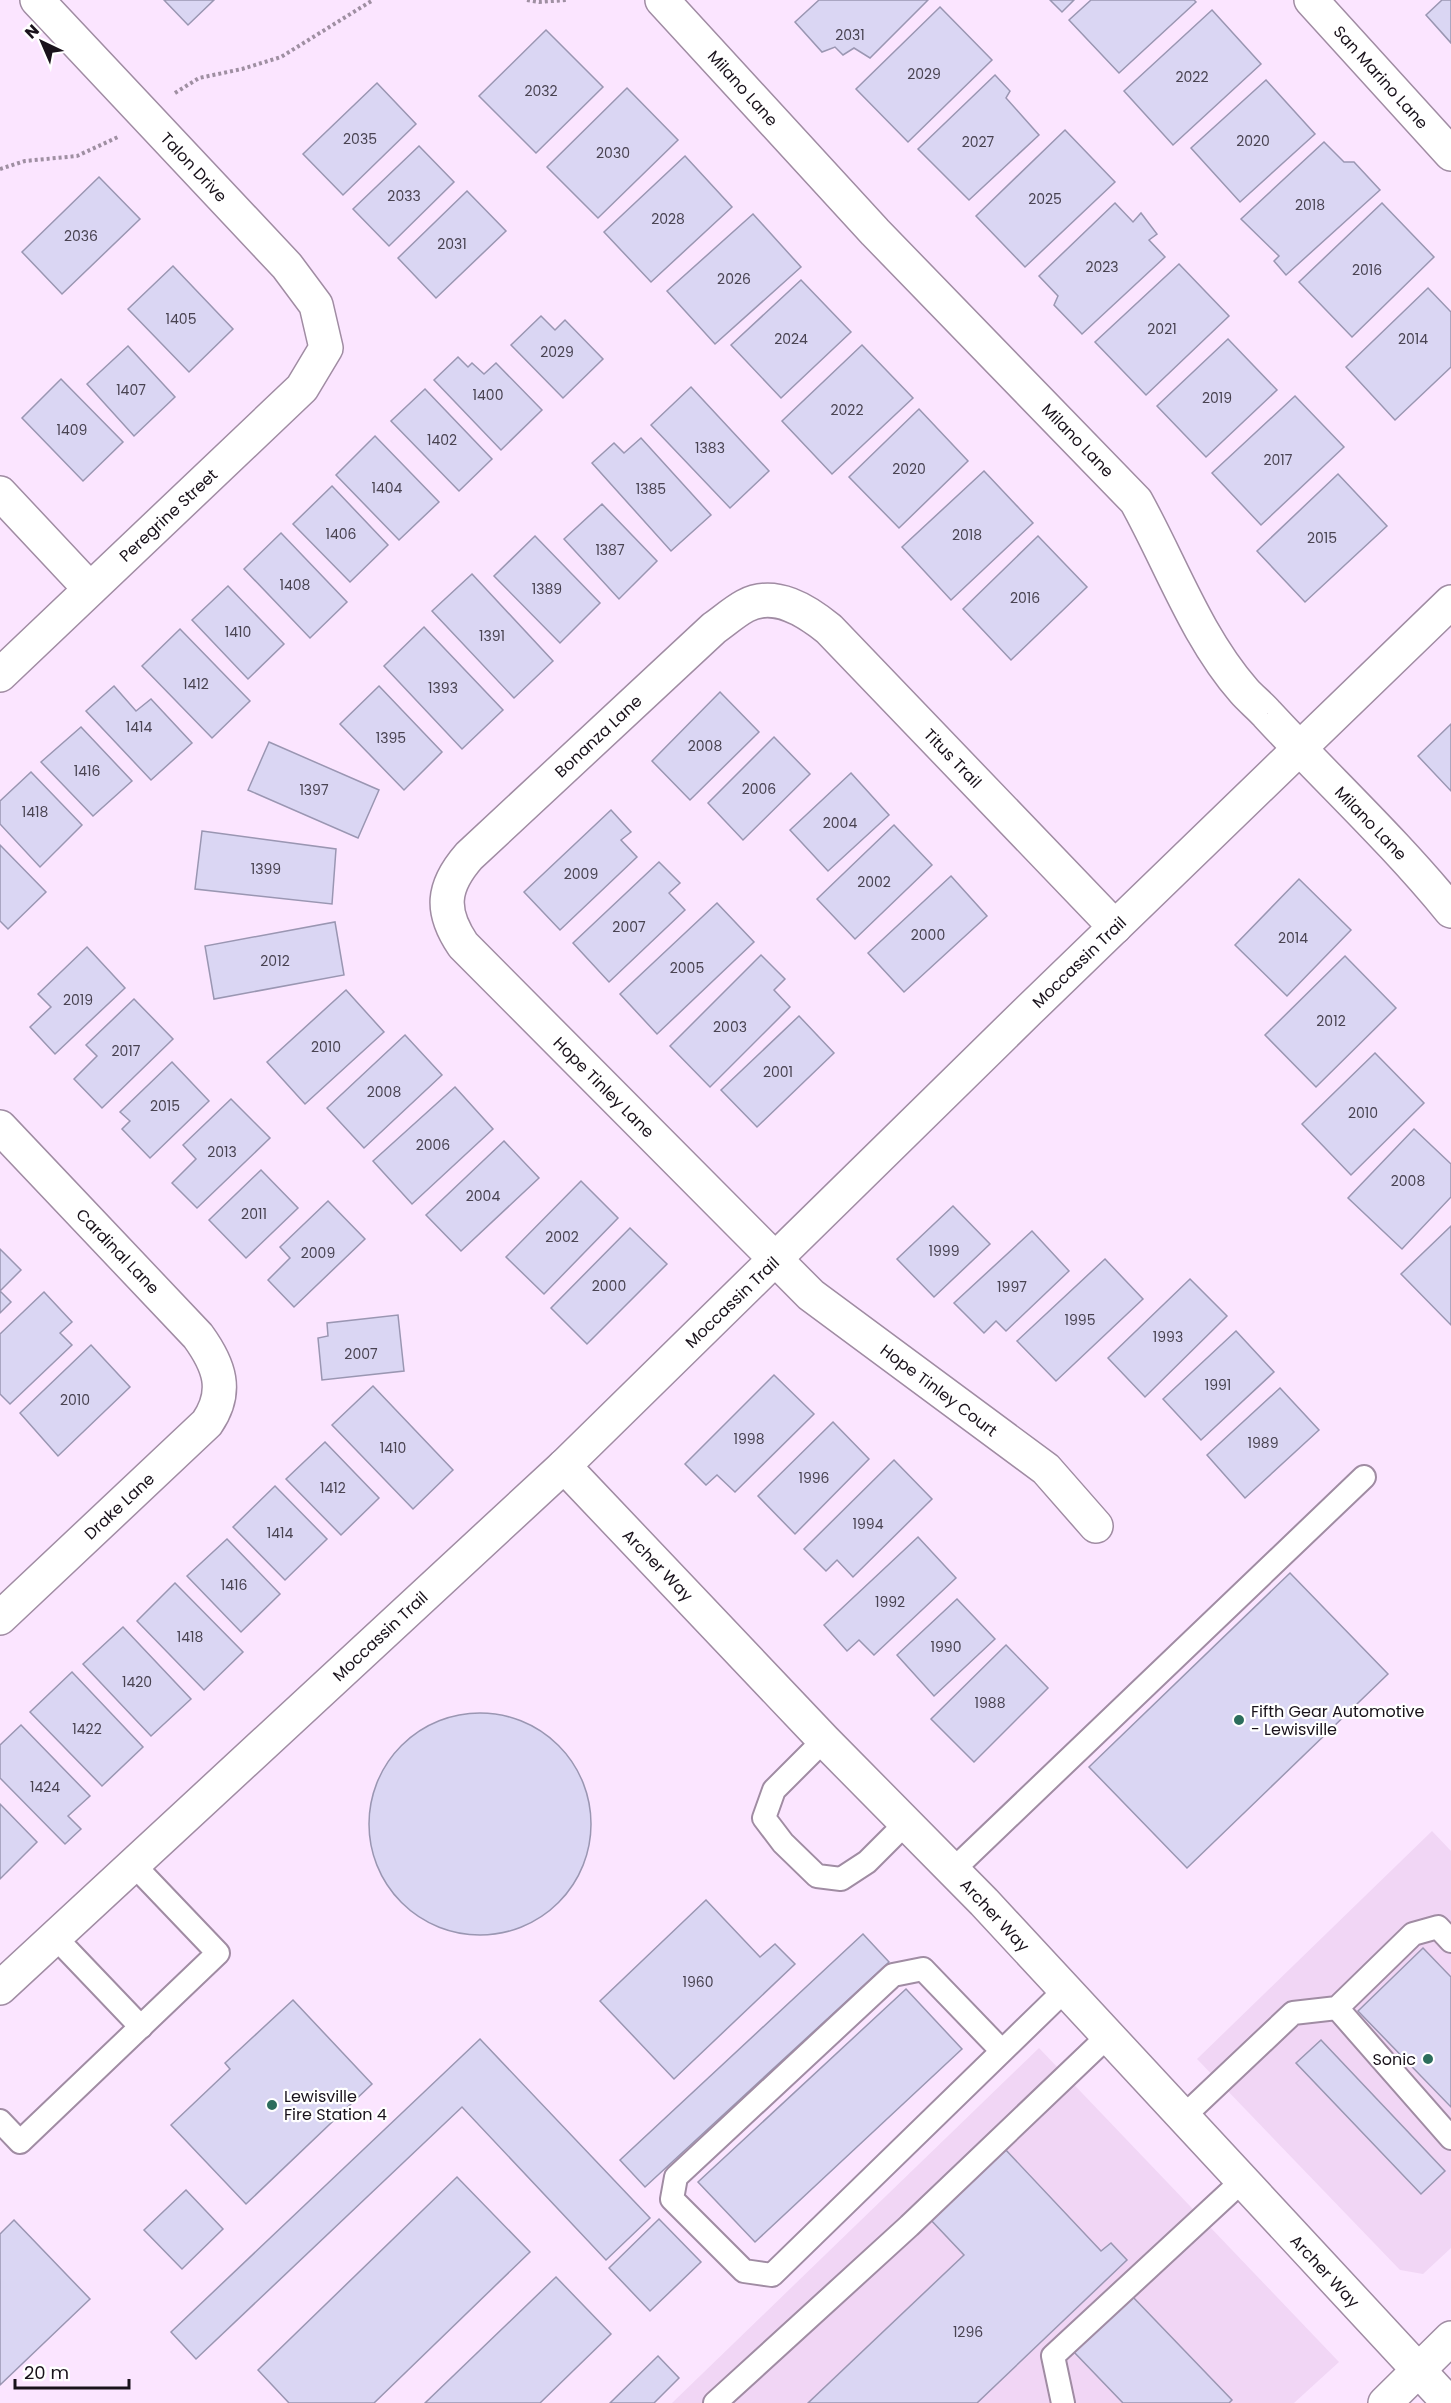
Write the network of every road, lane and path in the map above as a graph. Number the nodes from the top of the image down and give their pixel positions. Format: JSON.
{"nodes":[{"id":1,"x":38,"y":0,"type":"edge"},
{"id":2,"x":373,"y":0,"type":"edge"},
{"id":3,"x":527,"y":0,"type":"edge"},
{"id":4,"x":566,"y":0,"type":"edge"},
{"id":5,"x":662,"y":0,"type":"edge"},
{"id":6,"x":1311,"y":0,"type":"edge"},
{"id":7,"x":175,"y":93,"type":"dead end"},
{"id":8,"x":124,"y":135,"type":"dead end"},
{"id":9,"x":1451,"y":154,"type":"edge"},
{"id":10,"x":0,"y":169,"type":"edge"},
{"id":11,"x":326,"y":348,"type":"joint"},
{"id":12,"x":0,"y":493,"type":"edge"},
{"id":13,"x":90,"y":589,"type":"junction"},
{"id":14,"x":781,"y":602,"type":"joint"},
{"id":15,"x":1451,"y":602,"type":"edge"},
{"id":16,"x":0,"y":675,"type":"edge"},
{"id":17,"x":1300,"y":750,"type":"junction"},
{"id":18,"x":447,"y":905,"type":"joint"},
{"id":19,"x":1451,"y":911,"type":"edge"},
{"id":20,"x":1115,"y":927,"type":"junction"},
{"id":21,"x":0,"y":1127,"type":"edge"},
{"id":22,"x":776,"y":1260,"type":"junction"},
{"id":23,"x":220,"y":1383,"type":"joint"},
{"id":24,"x":564,"y":1466,"type":"junction"},
{"id":25,"x":1364,"y":1477,"type":"dead end"},
{"id":26,"x":1096,"y":1526,"type":"dead end"},
{"id":27,"x":0,"y":1618,"type":"edge"},
{"id":28,"x":824,"y":1740,"type":"junction"},
{"id":29,"x":906,"y":1823,"type":"junction"},
{"id":30,"x":133,"y":1864,"type":"junction"},
{"id":31,"x":953,"y":1870,"type":"junction"},
{"id":32,"x":55,"y":1937,"type":"junction"},
{"id":33,"x":1451,"y":1941,"type":"edge"},
{"id":34,"x":0,"y":1988,"type":"edge"},
{"id":35,"x":1065,"y":1990,"type":"junction"},
{"id":36,"x":1337,"y":2008,"type":"junction"},
{"id":37,"x":141,"y":2028,"type":"junction"},
{"id":38,"x":1108,"y":2036,"type":"junction"},
{"id":39,"x":1002,"y":2051,"type":"junction"},
{"id":40,"x":1183,"y":2117,"type":"junction"},
{"id":41,"x":0,"y":2121,"type":"edge"},
{"id":42,"x":1451,"y":2138,"type":"edge"},
{"id":43,"x":1242,"y":2181,"type":"junction"},
{"id":44,"x":1451,"y":2338,"type":"edge"},
{"id":45,"x":1418,"y":2372,"type":"junction"},
{"id":46,"x":716,"y":2403,"type":"edge"},
{"id":47,"x":1063,"y":2403,"type":"edge"},
{"id":48,"x":1385,"y":2403,"type":"edge"},
{"id":49,"x":1449,"y":2403,"type":"edge"}],
"edges":[{"from":1,"to":11,"type":"street","name":"Talon Drive"},
{"from":2,"to":7,"type":"path"},
{"from":3,"to":4,"type":"path"},
{"from":5,"to":17,"type":"street","name":"Milano Lane"},
{"from":6,"to":9,"type":"street","name":"San Marino Lane"},
{"from":8,"to":10,"type":"path"},
{"from":11,"to":13,"type":"street","name":"Peregrine Street"},
{"from":12,"to":13,"type":"street"},
{"from":13,"to":16,"type":"street","name":"Peregrine Street"},
{"from":14,"to":18,"type":"street","name":"Bonanza Lane"},
{"from":14,"to":20,"type":"street","name":"Titus Trail"},
{"from":15,"to":17,"type":"street","name":"Moccassin Trail"},
{"from":17,"to":19,"type":"street","name":"Milano Lane"},
{"from":17,"to":20,"type":"street","name":"Moccassin Trail"},
{"from":18,"to":22,"type":"street","name":"Hope Tinley Lane"},
{"from":20,"to":22,"type":"street","name":"Moccassin Trail"},
{"from":21,"to":23,"type":"street","name":"Cardinal Lane"},
{"from":22,"to":24,"type":"street","name":"Moccassin Trail"},
{"from":22,"to":26,"type":"street","name":"Hope Tinley Court"},
{"from":23,"to":27,"type":"street","name":"Drake Lane"},
{"from":24,"to":28,"type":"street","name":"Archer Way"},
{"from":24,"to":30,"type":"street","name":"Moccassin Trail"},
{"from":25,"to":31,"type":"lane"},
{"from":28,"to":29,"type":"street","name":"Archer Way"},
{"from":28,"to":29,"type":"lane"},
{"from":29,"to":31,"type":"street","name":"Archer Way"},
{"from":30,"to":32,"type":"street","name":"Moccassin Trail"},
{"from":30,"to":37,"type":"lane"},
{"from":31,"to":35,"type":"street","name":"Archer Way"},
{"from":32,"to":34,"type":"street","name":"Moccassin Trail"},
{"from":32,"to":37,"type":"lane"},
{"from":33,"to":36,"type":"lane"},
{"from":35,"to":38,"type":"street","name":"Archer Way"},
{"from":35,"to":39,"type":"lane"},
{"from":36,"to":40,"type":"lane"},
{"from":36,"to":42,"type":"lane"},
{"from":37,"to":41,"type":"lane"},
{"from":38,"to":40,"type":"street","name":"Archer Way"},
{"from":38,"to":46,"type":"lane"},
{"from":39,"to":39,"type":"lane"},
{"from":40,"to":43,"type":"street","name":"Archer Way"},
{"from":43,"to":45,"type":"street","name":"Archer Way"},
{"from":43,"to":47,"type":"lane"},
{"from":44,"to":45,"type":"street"},
{"from":45,"to":48,"type":"street"},
{"from":45,"to":49,"type":"street","name":"Archer Way"}]}
